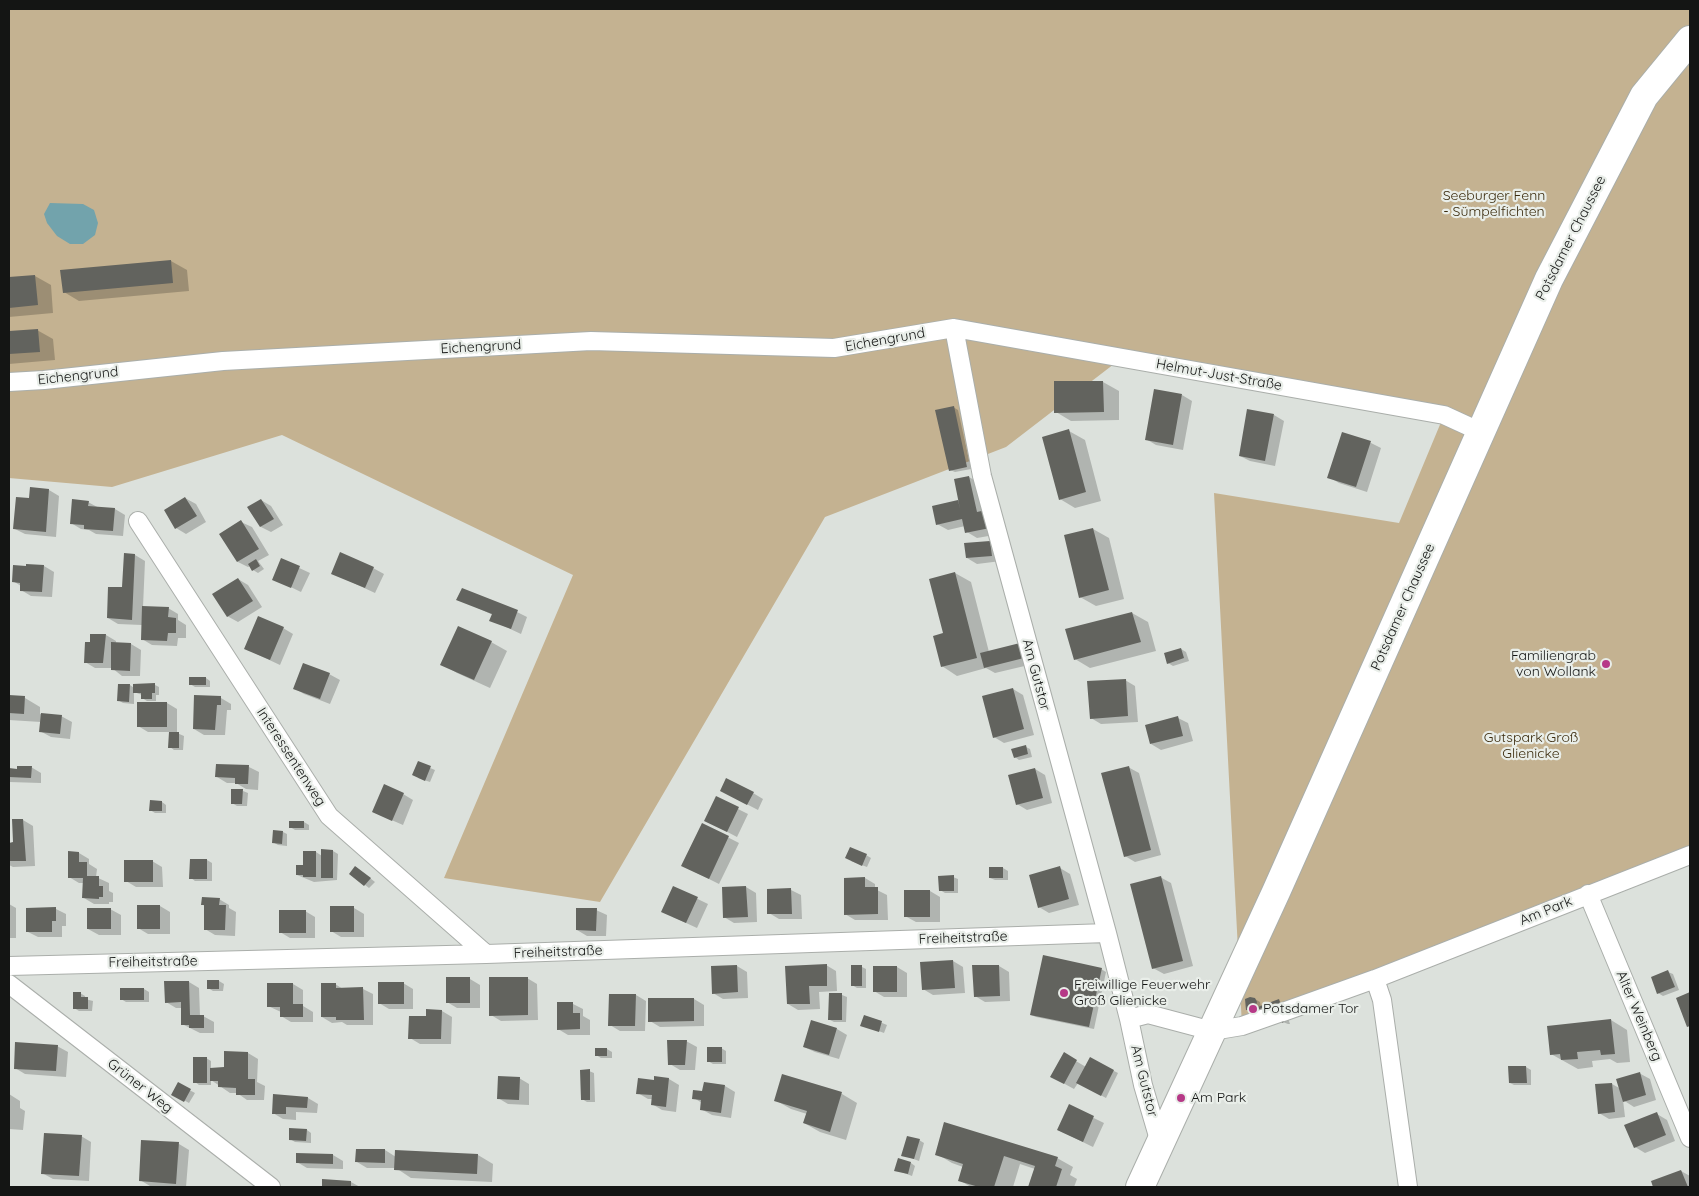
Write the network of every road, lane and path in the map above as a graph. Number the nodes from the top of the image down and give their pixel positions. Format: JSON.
{"nodes":[{"id":1,"x":1690,"y":40,"type":"edge"},
{"id":2,"x":954,"y":328,"type":"junction"},
{"id":3,"x":9,"y":382,"type":"edge"},
{"id":4,"x":1481,"y":432,"type":"junction"},
{"id":5,"x":138,"y":521,"type":"dead end"},
{"id":6,"x":1690,"y":855,"type":"edge"},
{"id":7,"x":1588,"y":894,"type":"junction"},
{"id":8,"x":1107,"y":933,"type":"junction"},
{"id":9,"x":486,"y":954,"type":"junction"},
{"id":10,"x":9,"y":966,"type":"edge"},
{"id":11,"x":1375,"y":979,"type":"junction"},
{"id":12,"x":9,"y":984,"type":"edge"},
{"id":13,"x":1129,"y":1019,"type":"junction"},
{"id":14,"x":1212,"y":1031,"type":"junction"},
{"id":15,"x":1690,"y":1138,"type":"edge"},
{"id":16,"x":1160,"y":1143,"type":"junction"},
{"id":17,"x":271,"y":1187,"type":"edge"},
{"id":18,"x":1140,"y":1187,"type":"edge"},
{"id":19,"x":1408,"y":1187,"type":"edge"}],
"edges":[{"from":1,"to":4,"type":"main road","name":"Potsdamer Chaussee"},
{"from":2,"to":3,"type":"street","name":"Eichengrund"},
{"from":2,"to":4,"type":"street","name":"Helmut-Just-Straße"},
{"from":2,"to":8,"type":"street","name":"Am Gutstor"},
{"from":4,"to":14,"type":"main road","name":"Potsdamer Chaussee"},
{"from":5,"to":9,"type":"street","name":"Interessentenweg"},
{"from":6,"to":7,"type":"street","name":"Am Park"},
{"from":7,"to":11,"type":"street","name":"Am Park"},
{"from":7,"to":15,"type":"street","name":"Alter Weinberg"},
{"from":8,"to":9,"type":"street","name":"Freiheitstraße"},
{"from":8,"to":13,"type":"street","name":"Am Gutstor"},
{"from":9,"to":10,"type":"street","name":"Freiheitstraße"},
{"from":11,"to":14,"type":"street","name":"Am Park"},
{"from":11,"to":19,"type":"street"},
{"from":12,"to":17,"type":"street","name":"Grüner Weg"},
{"from":13,"to":14,"type":"street"},
{"from":13,"to":16,"type":"street","name":"Am Gutstor"},
{"from":14,"to":16,"type":"main road","name":"Potsdamer Chaussee"},
{"from":16,"to":18,"type":"main road","name":"Potsdamer Chaussee"}]}
